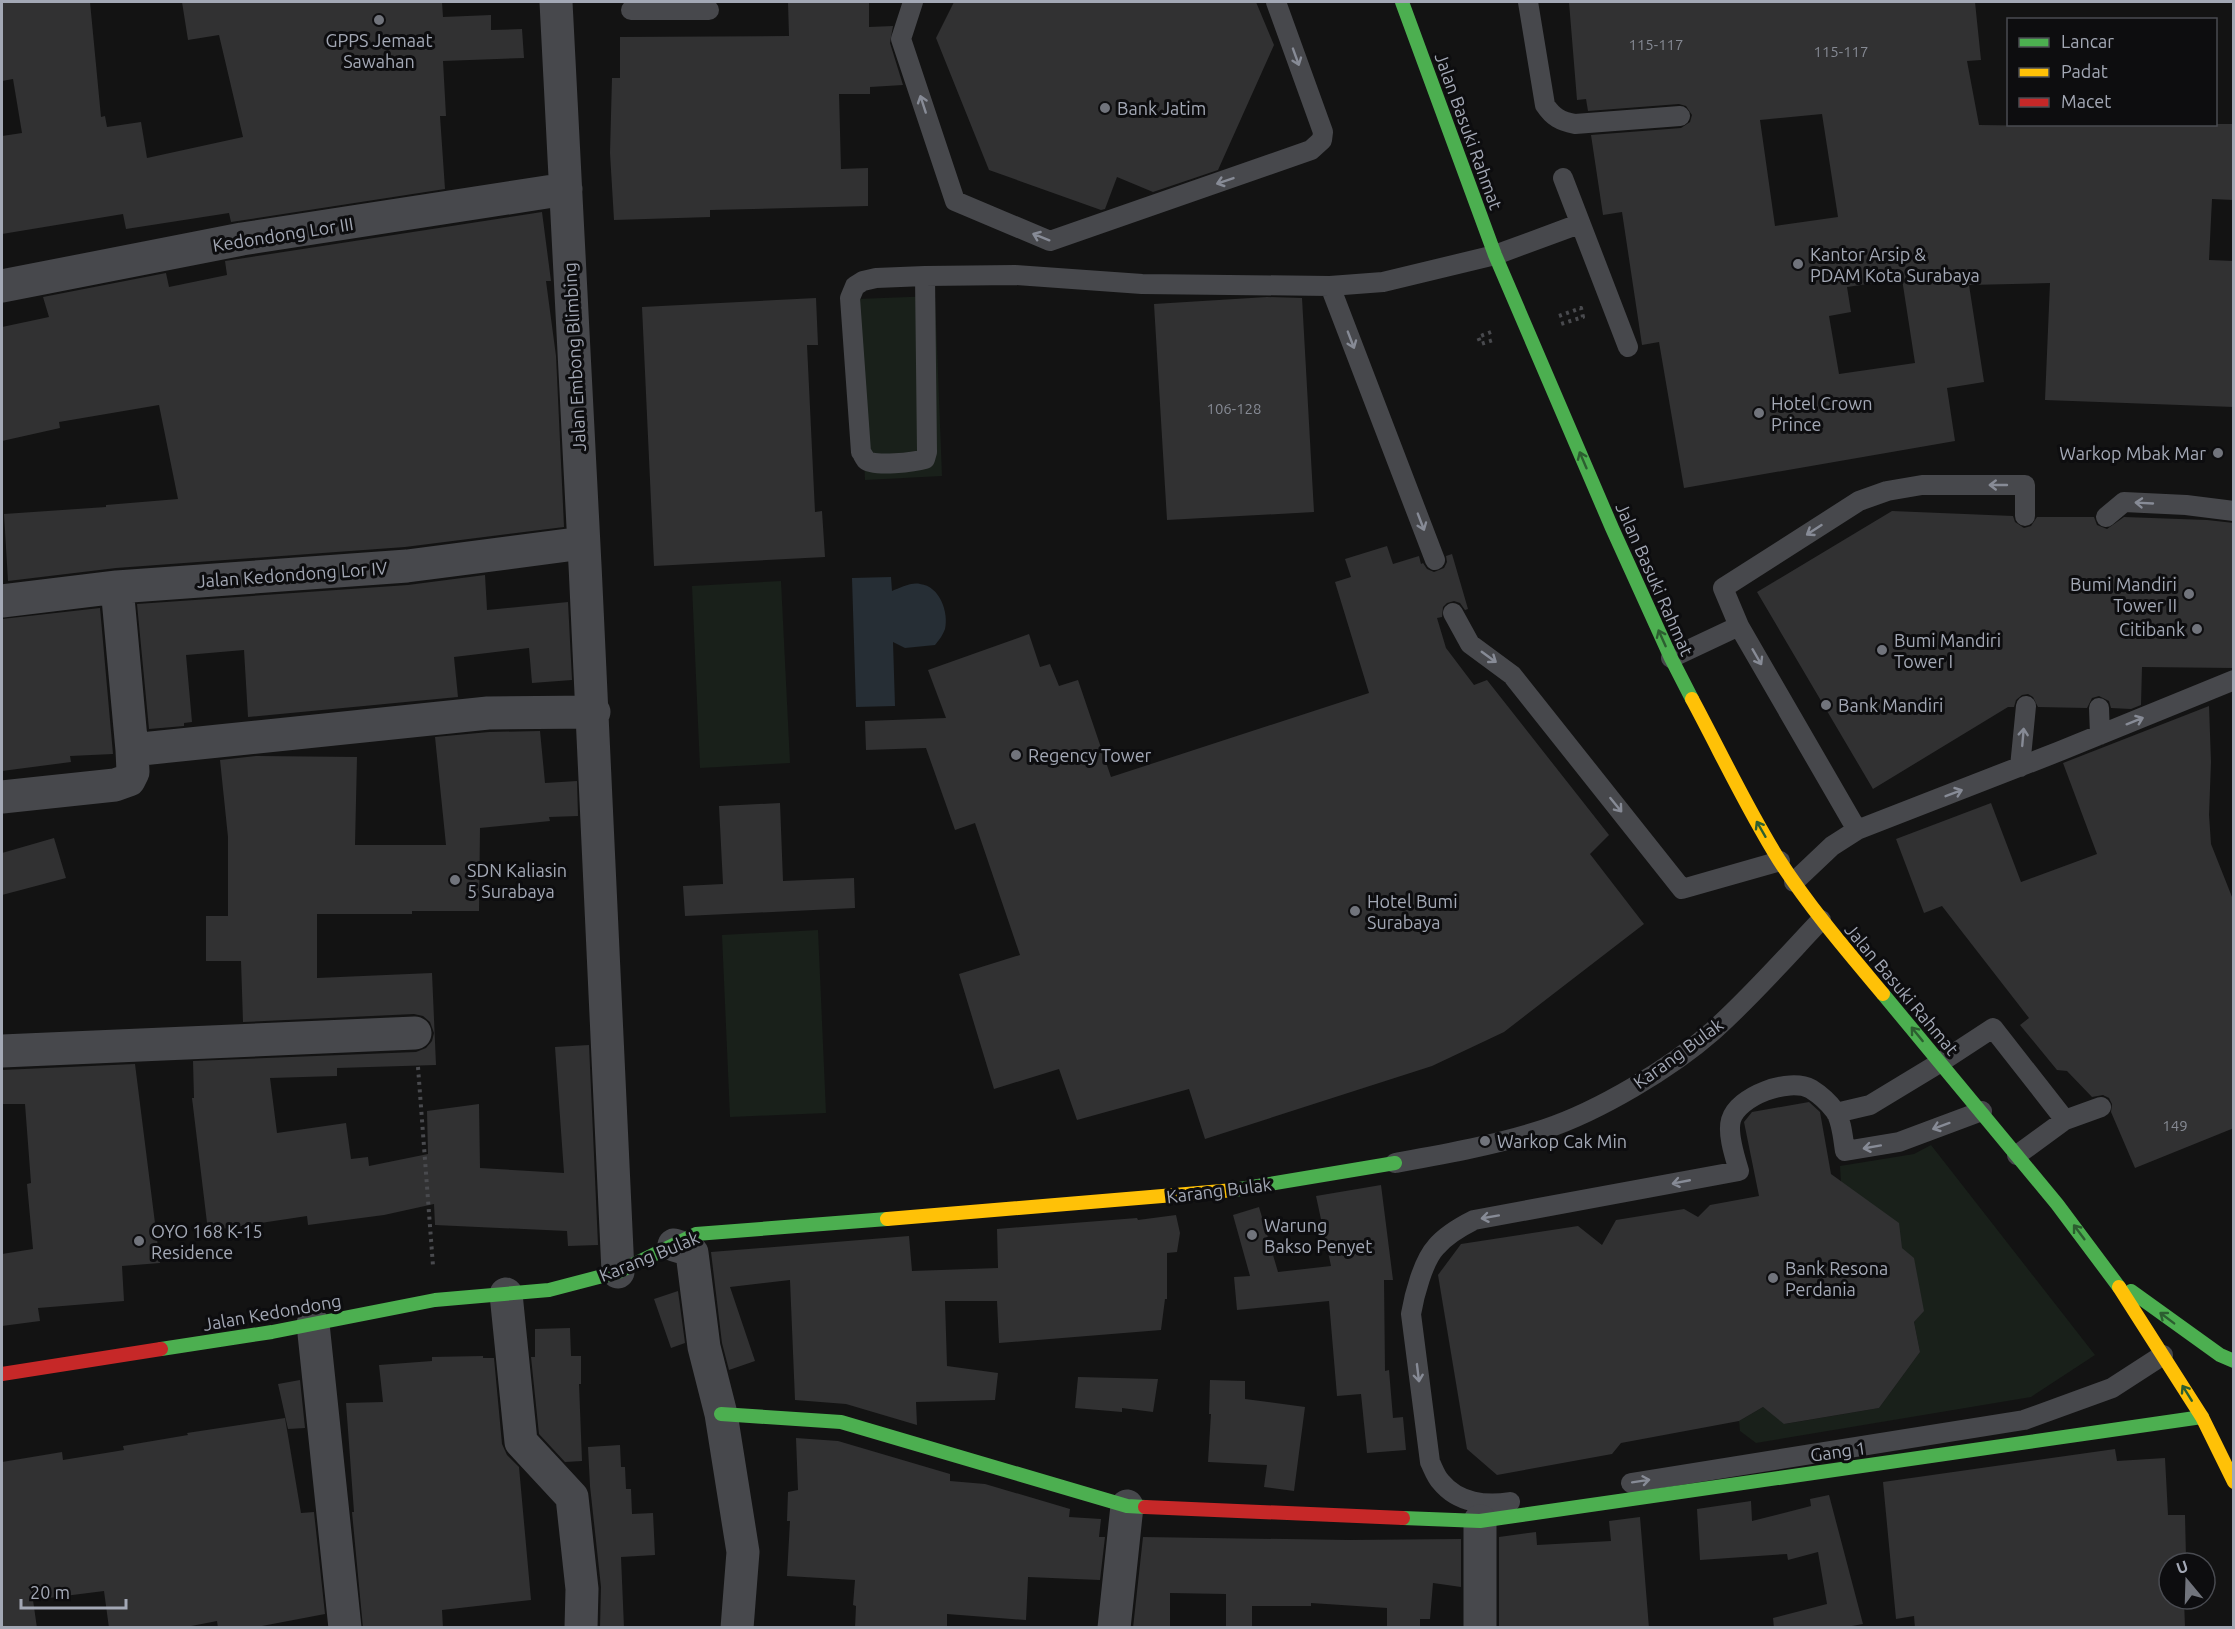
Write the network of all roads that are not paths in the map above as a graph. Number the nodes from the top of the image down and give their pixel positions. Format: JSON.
{"nodes":[{"id":1,"x":556,"y":2,"type":"edge"},
{"id":2,"x":913,"y":2,"type":"edge"},
{"id":3,"x":1276,"y":2,"type":"edge"},
{"id":4,"x":1402,"y":2,"type":"edge"},
{"id":5,"x":1528,"y":2,"type":"edge"},
{"id":6,"x":656,"y":5,"type":"edge"},
{"id":7,"x":631,"y":10,"type":"dead end"},
{"id":8,"x":709,"y":10,"type":"dead end"},
{"id":9,"x":1680,"y":116,"type":"dead end"},
{"id":10,"x":1563,"y":178,"type":"dead end"},
{"id":11,"x":566,"y":189,"type":"junction"},
{"id":12,"x":1579,"y":224,"type":"junction"},
{"id":13,"x":1496,"y":255,"type":"junction"},
{"id":14,"x":925,"y":276,"type":"junction"},
{"id":15,"x":2,"y":286,"type":"edge"},
{"id":16,"x":1330,"y":286,"type":"junction"},
{"id":17,"x":1628,"y":347,"type":"dead end"},
{"id":18,"x":2234,"y":511,"type":"edge"},
{"id":19,"x":2025,"y":516,"type":"dead end"},
{"id":20,"x":2106,"y":517,"type":"dead end"},
{"id":21,"x":583,"y":543,"type":"junction"},
{"id":22,"x":1435,"y":560,"type":"dead end"},
{"id":23,"x":117,"y":587,"type":"junction"},
{"id":24,"x":2,"y":602,"type":"edge"},
{"id":25,"x":1452,"y":614,"type":"dead end"},
{"id":26,"x":1739,"y":626,"type":"junction"},
{"id":27,"x":1671,"y":658,"type":"junction"},
{"id":28,"x":2234,"y":680,"type":"edge"},
{"id":29,"x":2026,"y":706,"type":"dead end"},
{"id":30,"x":2099,"y":708,"type":"dead end"},
{"id":31,"x":594,"y":712,"type":"junction"},
{"id":32,"x":2100,"y":735,"type":"junction"},
{"id":33,"x":132,"y":750,"type":"junction"},
{"id":34,"x":2020,"y":767,"type":"junction"},
{"id":35,"x":2,"y":797,"type":"edge"},
{"id":36,"x":1857,"y":830,"type":"junction"},
{"id":37,"x":1780,"y":861,"type":"junction"},
{"id":38,"x":1794,"y":882,"type":"junction"},
{"id":39,"x":1821,"y":920,"type":"junction"},
{"id":40,"x":415,"y":1034,"type":"road end"},
{"id":41,"x":2,"y":1051,"type":"edge"},
{"id":42,"x":1941,"y":1062,"type":"junction"},
{"id":43,"x":2101,"y":1107,"type":"dead end"},
{"id":44,"x":1982,"y":1111,"type":"junction"},
{"id":45,"x":1836,"y":1113,"type":"junction"},
{"id":46,"x":2065,"y":1120,"type":"junction"},
{"id":47,"x":2017,"y":1155,"type":"junction"},
{"id":48,"x":1395,"y":1163,"type":"joint"},
{"id":49,"x":675,"y":1245,"type":"junction"},
{"id":50,"x":618,"y":1272,"type":"junction"},
{"id":51,"x":2114,"y":1279,"type":"junction"},
{"id":52,"x":549,"y":1290,"type":"joint"},
{"id":53,"x":506,"y":1294,"type":"junction"},
{"id":54,"x":313,"y":1324,"type":"junction"},
{"id":55,"x":2163,"y":1355,"type":"junction"},
{"id":56,"x":2234,"y":1360,"type":"edge"},
{"id":57,"x":2,"y":1374,"type":"edge"},
{"id":58,"x":721,"y":1414,"type":"junction"},
{"id":59,"x":2202,"y":1417,"type":"junction"},
{"id":60,"x":2234,"y":1482,"type":"edge"},
{"id":61,"x":1127,"y":1506,"type":"junction"},
{"id":62,"x":1479,"y":1521,"type":"junction"},
{"id":63,"x":345,"y":1628,"type":"edge"},
{"id":64,"x":581,"y":1628,"type":"edge"},
{"id":65,"x":737,"y":1628,"type":"edge"},
{"id":66,"x":1114,"y":1628,"type":"edge"},
{"id":67,"x":1480,"y":1628,"type":"edge"}],
"edges":[{"from":1,"to":11,"type":"street","name":"Jalan Embong Blimbing"},
{"from":3,"to":2,"type":"lane","one_way":true},
{"from":4,"to":13,"type":"street","name":"Jalan Basuki Rahmat"},
{"from":5,"to":9,"type":"lane"},
{"from":6,"to":7,"type":"lane"},
{"from":6,"to":8,"type":"lane"},
{"from":10,"to":12,"type":"lane"},
{"from":11,"to":15,"type":"street","name":"Kedondong Lor III"},
{"from":11,"to":21,"type":"street","name":"Jalan Embong Blimbing"},
{"from":12,"to":13,"type":"lane"},
{"from":12,"to":17,"type":"lane"},
{"from":13,"to":16,"type":"lane"},
{"from":27,"to":13,"type":"street","name":"Jalan Basuki Rahmat","one_way":true},
{"from":14,"to":14,"type":"lane"},
{"from":14,"to":16,"type":"lane"},
{"from":16,"to":22,"type":"lane","one_way":true},
{"from":18,"to":20,"type":"lane","one_way":true},
{"from":19,"to":26,"type":"lane","one_way":true},
{"from":21,"to":23,"type":"street","name":"Jalan Kedondong Lor IV"},
{"from":21,"to":31,"type":"street","name":"Jalan Embong Blimbing"},
{"from":23,"to":24,"type":"street","name":"Jalan Kedondong Lor IV"},
{"from":23,"to":33,"type":"street"},
{"from":25,"to":37,"type":"lane","one_way":true},
{"from":26,"to":27,"type":"lane"},
{"from":26,"to":36,"type":"lane","one_way":true},
{"from":37,"to":27,"type":"street","name":"Jalan Basuki Rahmat","one_way":true},
{"from":32,"to":28,"type":"lane","one_way":true},
{"from":34,"to":29,"type":"lane","one_way":true},
{"from":30,"to":32,"type":"lane"},
{"from":31,"to":33,"type":"street"},
{"from":31,"to":50,"type":"street","name":"Jalan Embong Blimbing"},
{"from":32,"to":34,"type":"lane"},
{"from":33,"to":35,"type":"street"},
{"from":36,"to":34,"type":"lane","one_way":true},
{"from":36,"to":38,"type":"lane"},
{"from":37,"to":38,"type":"street","name":"Jalan Basuki Rahmat"},
{"from":38,"to":39,"type":"street","name":"Jalan Basuki Rahmat"},
{"from":42,"to":39,"type":"street","name":"Jalan Basuki Rahmat","one_way":true},
{"from":39,"to":48,"type":"lane","name":"Karang Bulak"},
{"from":40,"to":41,"type":"street"},
{"from":42,"to":44,"type":"street","name":"Jalan Basuki Rahmat"},
{"from":42,"to":45,"type":"lane"},
{"from":42,"to":46,"type":"lane"},
{"from":43,"to":46,"type":"lane"},
{"from":44,"to":45,"type":"lane","one_way":true},
{"from":44,"to":47,"type":"street","name":"Jalan Basuki Rahmat"},
{"from":45,"to":55,"type":"lane","one_way":true},
{"from":46,"to":47,"type":"lane"},
{"from":51,"to":47,"type":"street","name":"Jalan Basuki Rahmat","one_way":true},
{"from":48,"to":49,"type":"street","name":"Karang Bulak"},
{"from":49,"to":50,"type":"street","name":"Karang Bulak"},
{"from":49,"to":58,"type":"street"},
{"from":50,"to":52,"type":"street","name":"Karang Bulak"},
{"from":51,"to":55,"type":"street"},
{"from":56,"to":51,"type":"street","one_way":true},
{"from":52,"to":53,"type":"street","name":"Jalan Kedondong"},
{"from":53,"to":54,"type":"street","name":"Jalan Kedondong"},
{"from":53,"to":64,"type":"street"},
{"from":54,"to":57,"type":"street","name":"Jalan Kedondong"},
{"from":54,"to":63,"type":"street"},
{"from":59,"to":55,"type":"street","one_way":true},
{"from":58,"to":61,"type":"street","name":"Gang 1"},
{"from":58,"to":65,"type":"street"},
{"from":59,"to":60,"type":"street"},
{"from":59,"to":62,"type":"street","name":"Gang 1"},
{"from":61,"to":62,"type":"street","name":"Gang 1"},
{"from":61,"to":66,"type":"street"},
{"from":62,"to":67,"type":"street"}]}
